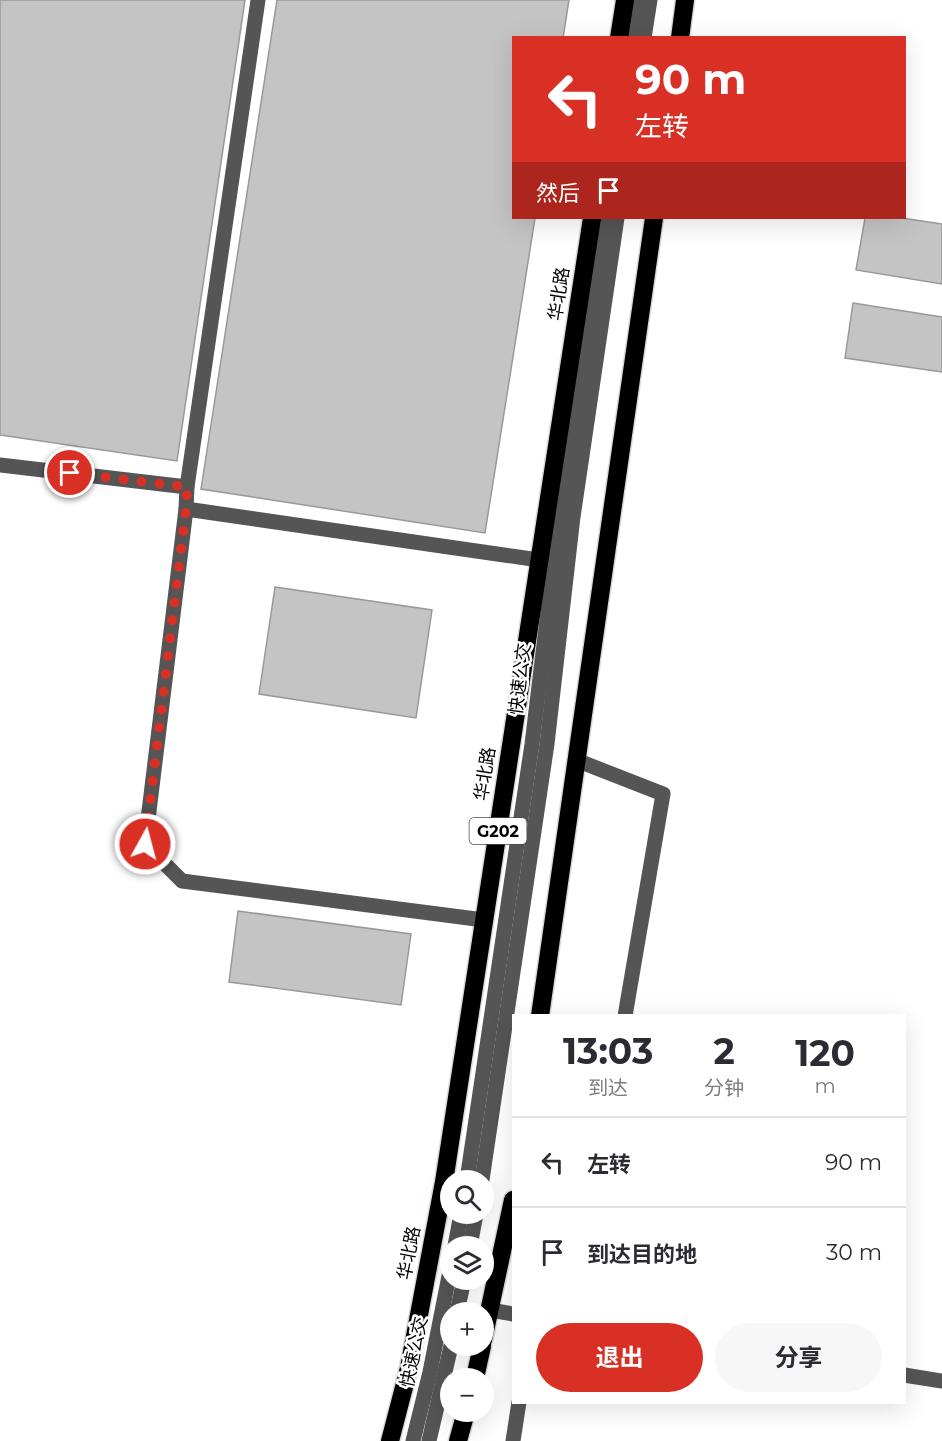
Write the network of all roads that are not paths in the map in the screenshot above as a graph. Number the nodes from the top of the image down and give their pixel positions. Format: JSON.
{"nodes":[{"id":1,"x":258,"y":0,"type":"edge"},
{"id":2,"x":625,"y":0,"type":"edge"},
{"id":3,"x":637,"y":0,"type":"edge"},
{"id":4,"x":650,"y":0,"type":"edge"},
{"id":5,"x":685,"y":0,"type":"edge"},
{"id":6,"x":620,"y":36,"type":"edge"},
{"id":7,"x":631,"y":36,"type":"edge"},
{"id":8,"x":644,"y":36,"type":"edge"},
{"id":9,"x":680,"y":36,"type":"edge"},
{"id":10,"x":592,"y":219,"type":"edge"},
{"id":11,"x":604,"y":219,"type":"edge"},
{"id":12,"x":617,"y":219,"type":"edge"},
{"id":13,"x":654,"y":219,"type":"edge"},
{"id":14,"x":0,"y":465,"type":"edge"},
{"id":15,"x":187,"y":487,"type":"junction"},
{"id":16,"x":186,"y":509,"type":"junction"},
{"id":17,"x":539,"y":560,"type":"junction"},
{"id":18,"x":576,"y":760,"type":"junction"},
{"id":19,"x":484,"y":920,"type":"junction"},
{"id":20,"x":540,"y":1014,"type":"edge"},
{"id":21,"x":629,"y":1014,"type":"edge"},
{"id":22,"x":468,"y":1170,"type":"edge"},
{"id":23,"x":484,"y":1170,"type":"edge"},
{"id":24,"x":512,"y":1210,"type":"edge"},
{"id":25,"x":509,"y":1242,"type":"edge"},
{"id":26,"x":446,"y":1290,"type":"edge"},
{"id":27,"x":492,"y":1302,"type":"edge"},
{"id":28,"x":494,"y":1311,"type":"edge"},
{"id":29,"x":512,"y":1314,"type":"edge"},
{"id":30,"x":449,"y":1356,"type":"edge"},
{"id":31,"x":906,"y":1375,"type":"edge"},
{"id":32,"x":942,"y":1381,"type":"edge"},
{"id":33,"x":519,"y":1404,"type":"edge"},
{"id":34,"x":463,"y":1422,"type":"edge"},
{"id":35,"x":390,"y":1441,"type":"edge"},
{"id":36,"x":413,"y":1441,"type":"edge"},
{"id":37,"x":429,"y":1441,"type":"edge"},
{"id":38,"x":458,"y":1441,"type":"edge"},
{"id":39,"x":513,"y":1441,"type":"edge"}],
"edges":[{"from":1,"to":15,"type":"lane"},
{"from":2,"to":6,"type":"highway"},
{"from":3,"to":7,"type":"lane"},
{"from":4,"to":8,"type":"lane"},
{"from":5,"to":9,"type":"highway"},
{"from":10,"to":17,"type":"highway","name":"华北路","number":"G202"},
{"from":11,"to":22,"type":"lane","name":"快速公交"},
{"from":12,"to":23,"type":"lane","name":"快速公交"},
{"from":13,"to":18,"type":"highway"},
{"from":14,"to":15,"type":"lane"},
{"from":15,"to":16,"type":"lane"},
{"from":16,"to":17,"type":"lane"},
{"from":16,"to":19,"type":"lane"},
{"from":17,"to":19,"type":"highway","name":"华北路","number":"G202"},
{"from":18,"to":20,"type":"highway"},
{"from":18,"to":21,"type":"lane"},
{"from":19,"to":35,"type":"highway","name":"华北路","number":"G202"},
{"from":24,"to":25,"type":"highway"},
{"from":25,"to":27,"type":"highway"},
{"from":26,"to":36,"type":"lane","name":"快速公交"},
{"from":28,"to":29,"type":"lane"},
{"from":30,"to":37,"type":"lane","name":"快速公交"},
{"from":31,"to":32,"type":"lane"},
{"from":33,"to":39,"type":"lane"},
{"from":34,"to":38,"type":"highway"}]}
